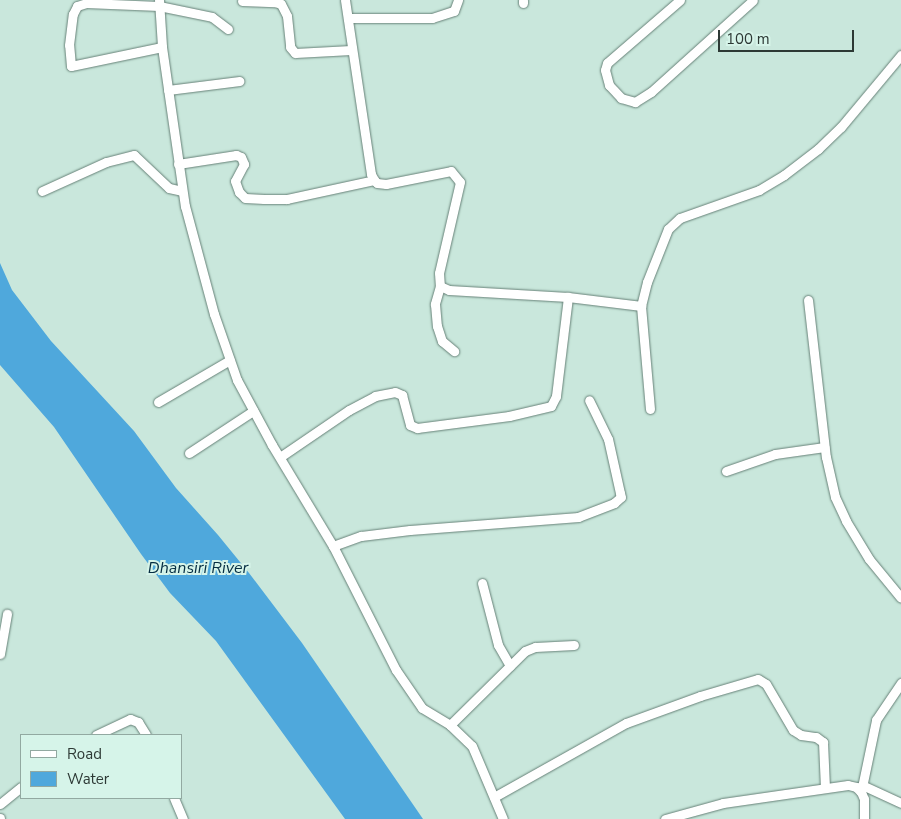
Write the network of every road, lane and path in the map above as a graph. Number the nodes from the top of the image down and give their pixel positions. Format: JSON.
{"nodes":[{"id":1,"x":345,"y":0,"type":"edge"},
{"id":2,"x":458,"y":0,"type":"edge"},
{"id":3,"x":680,"y":0,"type":"edge"},
{"id":4,"x":753,"y":0,"type":"edge"},
{"id":5,"x":242,"y":1,"type":"edge"},
{"id":6,"x":159,"y":3,"type":"edge"},
{"id":7,"x":348,"y":18,"type":"junction"},
{"id":8,"x":228,"y":29,"type":"dead end"},
{"id":9,"x":162,"y":47,"type":"junction"},
{"id":10,"x":351,"y":50,"type":"junction"},
{"id":11,"x":901,"y":55,"type":"edge"},
{"id":12,"x":239,"y":81,"type":"dead end"},
{"id":13,"x":168,"y":90,"type":"junction"},
{"id":14,"x":178,"y":164,"type":"junction"},
{"id":15,"x":374,"y":180,"type":"junction"},
{"id":16,"x":42,"y":191,"type":"dead end"},
{"id":17,"x":182,"y":191,"type":"junction"},
{"id":18,"x":440,"y":286,"type":"junction"},
{"id":19,"x":568,"y":297,"type":"junction"},
{"id":20,"x":808,"y":300,"type":"dead end"},
{"id":21,"x":641,"y":306,"type":"junction"},
{"id":22,"x":454,"y":350,"type":"dead end"},
{"id":23,"x":230,"y":360,"type":"junction"},
{"id":24,"x":589,"y":400,"type":"dead end"},
{"id":25,"x":158,"y":402,"type":"dead end"},
{"id":26,"x":650,"y":409,"type":"dead end"},
{"id":27,"x":253,"y":411,"type":"junction"},
{"id":28,"x":825,"y":447,"type":"junction"},
{"id":29,"x":189,"y":453,"type":"dead end"},
{"id":30,"x":280,"y":457,"type":"junction"},
{"id":31,"x":726,"y":471,"type":"dead end"},
{"id":32,"x":333,"y":546,"type":"junction"},
{"id":33,"x":482,"y":583,"type":"dead end"},
{"id":34,"x":901,"y":598,"type":"edge"},
{"id":35,"x":7,"y":614,"type":"dead end"},
{"id":36,"x":574,"y":645,"type":"dead end"},
{"id":37,"x":0,"y":654,"type":"edge"},
{"id":38,"x":510,"y":666,"type":"junction"},
{"id":39,"x":901,"y":683,"type":"edge"},
{"id":40,"x":450,"y":725,"type":"junction"},
{"id":41,"x":98,"y":734,"type":"edge"},
{"id":42,"x":145,"y":734,"type":"edge"},
{"id":43,"x":825,"y":787,"type":"junction"},
{"id":44,"x":20,"y":788,"type":"edge"},
{"id":45,"x":862,"y":788,"type":"junction"},
{"id":46,"x":494,"y":797,"type":"junction"},
{"id":47,"x":174,"y":799,"type":"edge"},
{"id":48,"x":901,"y":803,"type":"edge"},
{"id":49,"x":0,"y":804,"type":"edge"},
{"id":50,"x":183,"y":819,"type":"edge"},
{"id":51,"x":503,"y":819,"type":"edge"},
{"id":52,"x":664,"y":819,"type":"edge"},
{"id":53,"x":864,"y":819,"type":"edge"}],
"edges":[{"from":1,"to":7,"type":"street"},
{"from":2,"to":7,"type":"street"},
{"from":3,"to":4,"type":"street"},
{"from":5,"to":10,"type":"street"},
{"from":6,"to":8,"type":"street"},
{"from":6,"to":9,"type":"street"},
{"from":6,"to":9,"type":"street"},
{"from":7,"to":10,"type":"street"},
{"from":9,"to":13,"type":"street"},
{"from":10,"to":15,"type":"street"},
{"from":11,"to":21,"type":"street"},
{"from":12,"to":13,"type":"street"},
{"from":13,"to":14,"type":"street"},
{"from":14,"to":15,"type":"street"},
{"from":14,"to":17,"type":"street"},
{"from":15,"to":18,"type":"street"},
{"from":16,"to":17,"type":"street"},
{"from":17,"to":23,"type":"street"},
{"from":18,"to":19,"type":"street"},
{"from":18,"to":22,"type":"street"},
{"from":19,"to":21,"type":"street"},
{"from":19,"to":30,"type":"street"},
{"from":20,"to":28,"type":"street"},
{"from":21,"to":26,"type":"street"},
{"from":23,"to":25,"type":"street"},
{"from":23,"to":27,"type":"street"},
{"from":24,"to":32,"type":"street"},
{"from":27,"to":29,"type":"street"},
{"from":27,"to":30,"type":"street"},
{"from":28,"to":31,"type":"street"},
{"from":28,"to":34,"type":"street"},
{"from":30,"to":32,"type":"street"},
{"from":32,"to":40,"type":"street"},
{"from":33,"to":38,"type":"street"},
{"from":35,"to":37,"type":"street"},
{"from":36,"to":38,"type":"street"},
{"from":38,"to":40,"type":"street"},
{"from":39,"to":45,"type":"street"},
{"from":40,"to":46,"type":"street"},
{"from":41,"to":42,"type":"street"},
{"from":43,"to":45,"type":"street"},
{"from":43,"to":46,"type":"street"},
{"from":43,"to":52,"type":"street"},
{"from":44,"to":49,"type":"street"},
{"from":45,"to":48,"type":"street"},
{"from":45,"to":53,"type":"street"},
{"from":46,"to":51,"type":"street"},
{"from":47,"to":50,"type":"street"}]}
